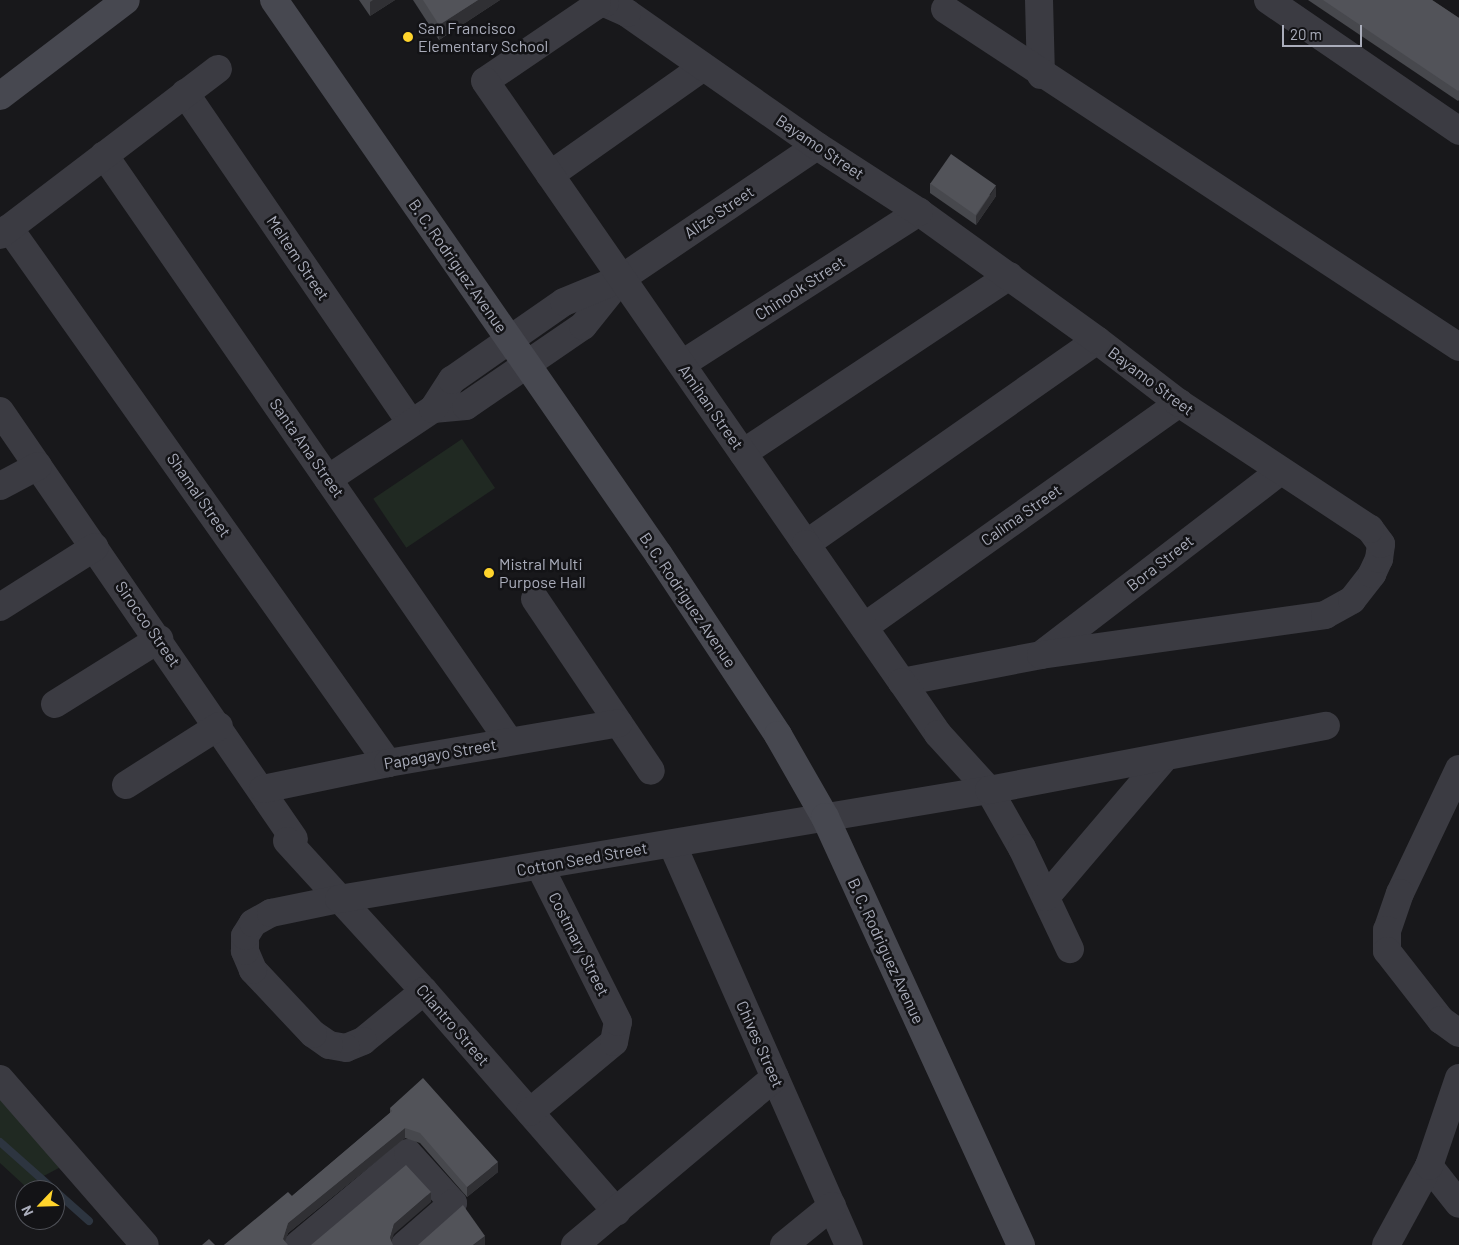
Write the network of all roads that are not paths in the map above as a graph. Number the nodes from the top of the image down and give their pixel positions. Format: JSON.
{"nodes":[{"id":1,"x":126,"y":0,"type":"edge"},
{"id":2,"x":274,"y":0,"type":"edge"},
{"id":3,"x":1039,"y":0,"type":"edge"},
{"id":4,"x":1268,"y":0,"type":"edge"},
{"id":5,"x":946,"y":3,"type":"edge"},
{"id":6,"x":703,"y":67,"type":"junction"},
{"id":7,"x":218,"y":69,"type":"dead end"},
{"id":8,"x":1041,"y":75,"type":"junction"},
{"id":9,"x":485,"y":81,"type":"joint"},
{"id":10,"x":185,"y":94,"type":"junction"},
{"id":11,"x":0,"y":96,"type":"edge"},
{"id":12,"x":1459,"y":131,"type":"edge"},
{"id":13,"x":817,"y":146,"type":"junction"},
{"id":14,"x":104,"y":155,"type":"junction"},
{"id":15,"x":550,"y":175,"type":"junction"},
{"id":16,"x":919,"y":212,"type":"junction"},
{"id":17,"x":5,"y":231,"type":"edge"},
{"id":18,"x":1010,"y":276,"type":"junction"},
{"id":19,"x":622,"y":278,"type":"junction"},
{"id":20,"x":509,"y":340,"type":"junction"},
{"id":21,"x":1097,"y":340,"type":"junction"},
{"id":22,"x":1459,"y":347,"type":"edge"},
{"id":23,"x":526,"y":364,"type":"junction"},
{"id":24,"x":682,"y":364,"type":"junction"},
{"id":25,"x":1178,"y":403,"type":"junction"},
{"id":26,"x":0,"y":411,"type":"edge"},
{"id":27,"x":422,"y":416,"type":"junction"},
{"id":28,"x":743,"y":453,"type":"junction"},
{"id":29,"x":38,"y":466,"type":"junction"},
{"id":30,"x":1279,"y":472,"type":"junction"},
{"id":31,"x":328,"y":479,"type":"junction"},
{"id":32,"x":0,"y":486,"type":"edge"},
{"id":33,"x":806,"y":544,"type":"junction"},
{"id":34,"x":95,"y":547,"type":"junction"},
{"id":35,"x":535,"y":599,"type":"dead end"},
{"id":36,"x":0,"y":607,"type":"edge"},
{"id":37,"x":864,"y":627,"type":"junction"},
{"id":38,"x":159,"y":639,"type":"junction"},
{"id":39,"x":1041,"y":655,"type":"junction"},
{"id":40,"x":902,"y":682,"type":"junction"},
{"id":41,"x":55,"y":704,"type":"dead end"},
{"id":42,"x":619,"y":723,"type":"junction"},
{"id":43,"x":219,"y":726,"type":"junction"},
{"id":44,"x":1326,"y":726,"type":"dead end"},
{"id":45,"x":509,"y":741,"type":"junction"},
{"id":46,"x":1165,"y":757,"type":"junction"},
{"id":47,"x":388,"y":763,"type":"junction"},
{"id":48,"x":1459,"y":769,"type":"edge"},
{"id":49,"x":651,"y":771,"type":"dead end"},
{"id":50,"x":126,"y":785,"type":"dead end"},
{"id":51,"x":263,"y":789,"type":"junction"},
{"id":52,"x":989,"y":790,"type":"junction"},
{"id":53,"x":825,"y":817,"type":"junction"},
{"id":54,"x":290,"y":840,"type":"joint"},
{"id":55,"x":672,"y":844,"type":"junction"},
{"id":56,"x":540,"y":867,"type":"junction"},
{"id":57,"x":1046,"y":897,"type":"junction"},
{"id":58,"x":339,"y":899,"type":"junction"},
{"id":59,"x":1070,"y":949,"type":"dead end"},
{"id":60,"x":424,"y":991,"type":"junction"},
{"id":61,"x":1459,"y":1034,"type":"edge"},
{"id":62,"x":775,"y":1077,"type":"junction"},
{"id":63,"x":1459,"y":1078,"type":"edge"},
{"id":64,"x":0,"y":1079,"type":"edge"},
{"id":65,"x":530,"y":1112,"type":"junction"},
{"id":66,"x":1429,"y":1166,"type":"junction"},
{"id":67,"x":1459,"y":1204,"type":"edge"},
{"id":68,"x":832,"y":1206,"type":"junction"},
{"id":69,"x":617,"y":1212,"type":"junction"},
{"id":70,"x":145,"y":1245,"type":"edge"},
{"id":71,"x":298,"y":1245,"type":"edge"},
{"id":72,"x":405,"y":1245,"type":"edge"},
{"id":73,"x":575,"y":1245,"type":"edge"},
{"id":74,"x":784,"y":1245,"type":"edge"},
{"id":75,"x":849,"y":1245,"type":"edge"},
{"id":76,"x":1021,"y":1245,"type":"edge"},
{"id":77,"x":1386,"y":1245,"type":"edge"}],
"edges":[{"from":1,"to":11,"type":"street"},
{"from":2,"to":20,"type":"street","name":"B. C. Rodriguez Avenue"},
{"from":3,"to":8,"type":"street"},
{"from":4,"to":12,"type":"street"},
{"from":5,"to":8,"type":"street"},
{"from":6,"to":9,"type":"street","name":"Bayamo Street"},
{"from":6,"to":13,"type":"street","name":"Bayamo Street"},
{"from":6,"to":15,"type":"street"},
{"from":7,"to":10,"type":"street"},
{"from":8,"to":22,"type":"street"},
{"from":9,"to":15,"type":"street","name":"Amihan Street"},
{"from":10,"to":14,"type":"street"},
{"from":10,"to":27,"type":"street","name":"Meltem Street"},
{"from":13,"to":16,"type":"street","name":"Bayamo Street"},
{"from":13,"to":19,"type":"street","name":"Alize Street"},
{"from":14,"to":17,"type":"street"},
{"from":14,"to":31,"type":"street","name":"Santa Ana Street"},
{"from":15,"to":19,"type":"street","name":"Amihan Street"},
{"from":16,"to":18,"type":"street","name":"Bayamo Street"},
{"from":16,"to":24,"type":"street","name":"Chinook Street"},
{"from":17,"to":47,"type":"street","name":"Shamal Street"},
{"from":18,"to":21,"type":"street","name":"Bayamo Street"},
{"from":18,"to":28,"type":"street"},
{"from":19,"to":20,"type":"street"},
{"from":19,"to":23,"type":"street"},
{"from":19,"to":24,"type":"street","name":"Amihan Street"},
{"from":20,"to":23,"type":"street","name":"B. C. Rodriguez Avenue"},
{"from":20,"to":27,"type":"street"},
{"from":21,"to":25,"type":"street","name":"Bayamo Street"},
{"from":21,"to":33,"type":"street"},
{"from":23,"to":27,"type":"street"},
{"from":23,"to":53,"type":"street","name":"B. C. Rodriguez Avenue"},
{"from":24,"to":28,"type":"street","name":"Amihan Street"},
{"from":25,"to":30,"type":"street","name":"Bayamo Street"},
{"from":25,"to":37,"type":"street","name":"Calima Street"},
{"from":26,"to":29,"type":"street","name":"Sirocco Street"},
{"from":27,"to":31,"type":"street"},
{"from":28,"to":33,"type":"street","name":"Amihan Street"},
{"from":29,"to":32,"type":"street"},
{"from":29,"to":34,"type":"street","name":"Sirocco Street"},
{"from":30,"to":39,"type":"street","name":"Bora Street"},
{"from":30,"to":39,"type":"street","name":"Bayamo Street"},
{"from":31,"to":45,"type":"street","name":"Santa Ana Street"},
{"from":33,"to":37,"type":"street","name":"Amihan Street"},
{"from":34,"to":36,"type":"street"},
{"from":34,"to":38,"type":"street","name":"Sirocco Street"},
{"from":35,"to":42,"type":"street"},
{"from":37,"to":40,"type":"street","name":"Amihan Street"},
{"from":38,"to":41,"type":"street"},
{"from":38,"to":43,"type":"street","name":"Sirocco Street"},
{"from":39,"to":40,"type":"street","name":"Bayamo Street"},
{"from":40,"to":52,"type":"street","name":"Amihan Street"},
{"from":42,"to":45,"type":"street","name":"Papagayo Street"},
{"from":42,"to":49,"type":"street"},
{"from":43,"to":50,"type":"street"},
{"from":43,"to":51,"type":"street","name":"Sirocco Street"},
{"from":44,"to":46,"type":"street","name":"Cotton Seed Street"},
{"from":45,"to":47,"type":"street","name":"Papagayo Street"},
{"from":46,"to":52,"type":"street","name":"Cotton Seed Street"},
{"from":46,"to":57,"type":"street"},
{"from":47,"to":51,"type":"street","name":"Papagayo Street"},
{"from":48,"to":61,"type":"street"},
{"from":51,"to":54,"type":"street","name":"Sirocco Street"},
{"from":52,"to":53,"type":"street","name":"Cotton Seed Street"},
{"from":52,"to":57,"type":"street","name":"Amihan Street"},
{"from":53,"to":55,"type":"street","name":"Cotton Seed Street"},
{"from":53,"to":76,"type":"street","name":"B. C. Rodriguez Avenue"},
{"from":54,"to":58,"type":"street","name":"Cilantro Street"},
{"from":55,"to":56,"type":"street","name":"Cotton Seed Street"},
{"from":55,"to":62,"type":"street","name":"Chives Street"},
{"from":56,"to":58,"type":"street","name":"Cotton Seed Street"},
{"from":56,"to":65,"type":"street","name":"Costmary Street"},
{"from":57,"to":59,"type":"street","name":"Amihan Street"},
{"from":58,"to":60,"type":"street","name":"Cilantro Street"},
{"from":58,"to":60,"type":"street","name":"Cotton Seed Street"},
{"from":60,"to":65,"type":"street","name":"Cilantro Street"},
{"from":62,"to":68,"type":"street","name":"Chives Street"},
{"from":62,"to":69,"type":"street"},
{"from":63,"to":66,"type":"street"},
{"from":64,"to":70,"type":"street"},
{"from":65,"to":69,"type":"street","name":"Cilantro Street"},
{"from":66,"to":67,"type":"street"},
{"from":66,"to":77,"type":"street"},
{"from":68,"to":74,"type":"street"},
{"from":68,"to":75,"type":"street","name":"Chives Street"},
{"from":69,"to":73,"type":"street"},
{"from":71,"to":72,"type":"street"}]}
